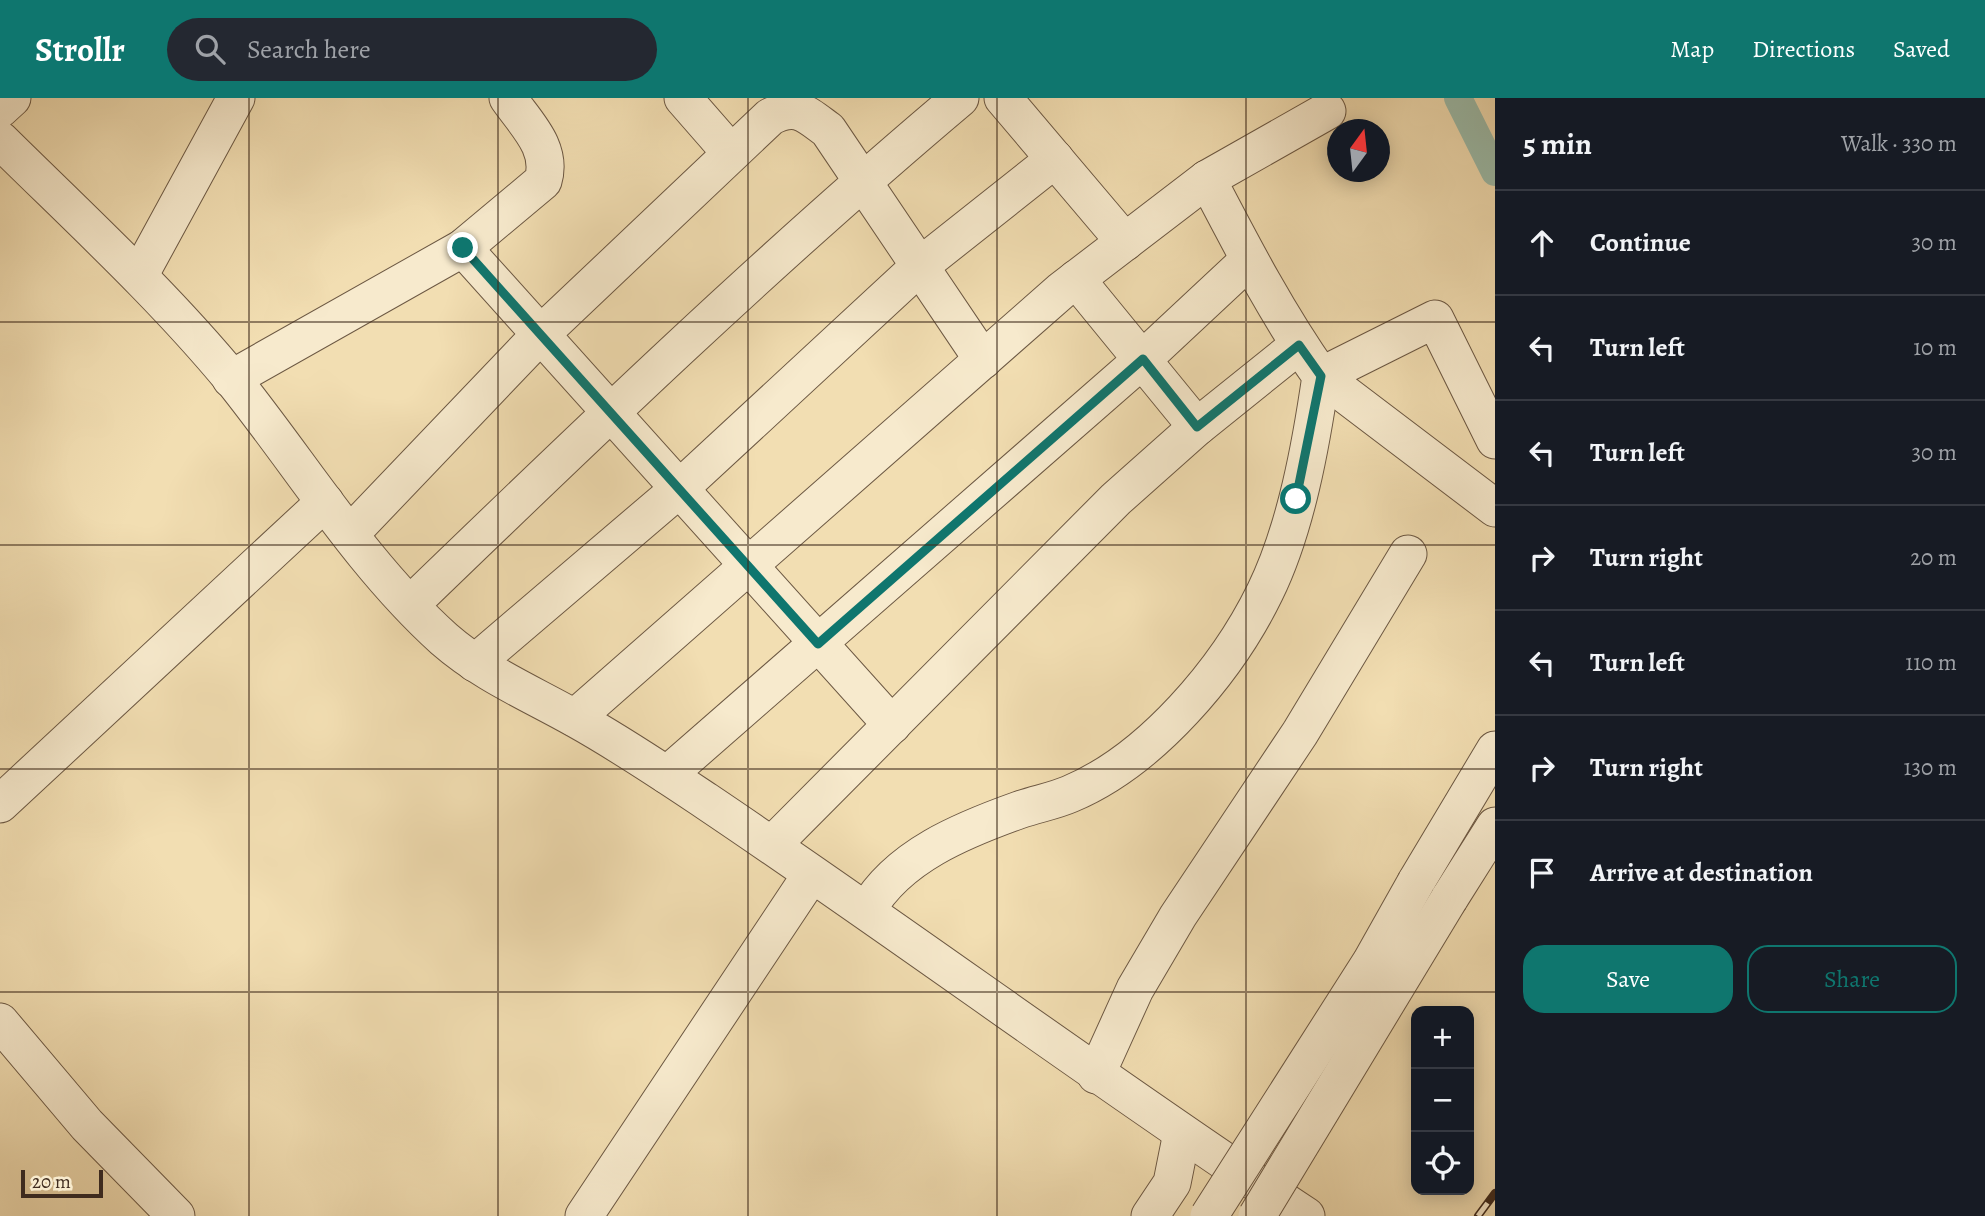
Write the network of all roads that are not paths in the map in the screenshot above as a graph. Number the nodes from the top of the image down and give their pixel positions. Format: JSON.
{"nodes":[{"id":1,"x":12,"y":98,"type":"edge"},
{"id":2,"x":236,"y":98,"type":"edge"},
{"id":3,"x":508,"y":98,"type":"edge"},
{"id":4,"x":683,"y":98,"type":"edge"},
{"id":5,"x":960,"y":98,"type":"edge"},
{"id":6,"x":1003,"y":98,"type":"edge"},
{"id":7,"x":0,"y":109,"type":"edge"},
{"id":8,"x":1327,"y":111,"type":"dead end"},
{"id":9,"x":0,"y":140,"type":"edge"},
{"id":10,"x":731,"y":153,"type":"junction"},
{"id":11,"x":1055,"y":159,"type":"junction"},
{"id":12,"x":1207,"y":179,"type":"junction"},
{"id":13,"x":862,"y":180,"type":"junction"},
{"id":14,"x":1125,"y":242,"type":"junction"},
{"id":15,"x":463,"y":248,"type":"junction"},
{"id":16,"x":1249,"y":260,"type":"junction"},
{"id":17,"x":920,"y":266,"type":"junction"},
{"id":18,"x":139,"y":276,"type":"junction"},
{"id":19,"x":1076,"y":279,"type":"junction"},
{"id":20,"x":541,"y":334,"type":"junction"},
{"id":21,"x":1299,"y":345,"type":"junction"},
{"id":22,"x":1143,"y":359,"type":"junction"},
{"id":23,"x":983,"y":360,"type":"junction"},
{"id":24,"x":1321,"y":376,"type":"junction"},
{"id":25,"x":232,"y":379,"type":"junction"},
{"id":26,"x":610,"y":412,"type":"junction"},
{"id":27,"x":1197,"y":427,"type":"junction"},
{"id":28,"x":1495,"y":440,"type":"edge"},
{"id":29,"x":679,"y":489,"type":"junction"},
{"id":30,"x":325,"y":502,"type":"junction"},
{"id":31,"x":1495,"y":508,"type":"edge"},
{"id":32,"x":350,"y":534,"type":"junction"},
{"id":33,"x":1408,"y":554,"type":"dead end"},
{"id":34,"x":749,"y":566,"type":"junction"},
{"id":35,"x":410,"y":605,"type":"junction"},
{"id":36,"x":818,"y":644,"type":"junction"},
{"id":37,"x":475,"y":663,"type":"junction"},
{"id":38,"x":575,"y":718,"type":"junction"},
{"id":39,"x":892,"y":725,"type":"junction"},
{"id":40,"x":1495,"y":750,"type":"edge"},
{"id":41,"x":667,"y":775,"type":"junction"},
{"id":42,"x":0,"y":804,"type":"edge"},
{"id":43,"x":1495,"y":826,"type":"edge"},
{"id":44,"x":772,"y":845,"type":"junction"},
{"id":45,"x":811,"y":875,"type":"junction"},
{"id":46,"x":867,"y":910,"type":"junction"},
{"id":47,"x":0,"y":1022,"type":"edge"},
{"id":48,"x":1096,"y":1075,"type":"junction"},
{"id":49,"x":1182,"y":1133,"type":"junction"},
{"id":50,"x":176,"y":1216,"type":"edge"},
{"id":51,"x":584,"y":1216,"type":"edge"},
{"id":52,"x":1150,"y":1216,"type":"edge"},
{"id":53,"x":1209,"y":1216,"type":"edge"},
{"id":54,"x":1257,"y":1216,"type":"edge"},
{"id":55,"x":1306,"y":1216,"type":"edge"}],
"edges":[{"from":1,"to":7,"type":"street"},
{"from":2,"to":18,"type":"street"},
{"from":3,"to":15,"type":"street"},
{"from":4,"to":10,"type":"street"},
{"from":5,"to":13,"type":"street"},
{"from":6,"to":11,"type":"street"},
{"from":8,"to":12,"type":"street"},
{"from":9,"to":18,"type":"street"},
{"from":10,"to":13,"type":"street"},
{"from":10,"to":20,"type":"street"},
{"from":11,"to":14,"type":"street"},
{"from":11,"to":17,"type":"street"},
{"from":12,"to":14,"type":"street"},
{"from":12,"to":16,"type":"street"},
{"from":13,"to":17,"type":"street"},
{"from":13,"to":26,"type":"street"},
{"from":14,"to":19,"type":"street"},
{"from":15,"to":20,"type":"street"},
{"from":15,"to":25,"type":"street"},
{"from":16,"to":21,"type":"street"},
{"from":16,"to":22,"type":"street"},
{"from":17,"to":23,"type":"street"},
{"from":17,"to":29,"type":"street"},
{"from":18,"to":25,"type":"street"},
{"from":19,"to":22,"type":"street"},
{"from":19,"to":23,"type":"street"},
{"from":20,"to":26,"type":"street"},
{"from":20,"to":32,"type":"street"},
{"from":21,"to":24,"type":"street"},
{"from":21,"to":27,"type":"street"},
{"from":22,"to":27,"type":"street"},
{"from":22,"to":36,"type":"street"},
{"from":23,"to":34,"type":"street"},
{"from":24,"to":28,"type":"street"},
{"from":24,"to":31,"type":"street"},
{"from":24,"to":46,"type":"street"},
{"from":25,"to":30,"type":"street"},
{"from":26,"to":29,"type":"street"},
{"from":26,"to":35,"type":"street"},
{"from":27,"to":39,"type":"street"},
{"from":29,"to":34,"type":"street"},
{"from":29,"to":37,"type":"street"},
{"from":30,"to":32,"type":"street"},
{"from":30,"to":42,"type":"street"},
{"from":32,"to":35,"type":"street"},
{"from":33,"to":48,"type":"street"},
{"from":34,"to":36,"type":"street"},
{"from":34,"to":38,"type":"street"},
{"from":35,"to":37,"type":"street"},
{"from":36,"to":39,"type":"street"},
{"from":36,"to":41,"type":"street"},
{"from":37,"to":38,"type":"street"},
{"from":38,"to":41,"type":"street"},
{"from":39,"to":44,"type":"street"},
{"from":40,"to":53,"type":"street","bridge":true},
{"from":41,"to":44,"type":"street"},
{"from":43,"to":54,"type":"street","bridge":true},
{"from":44,"to":45,"type":"street"},
{"from":45,"to":46,"type":"street"},
{"from":45,"to":51,"type":"street"},
{"from":46,"to":48,"type":"street"},
{"from":47,"to":50,"type":"street"},
{"from":48,"to":49,"type":"street"},
{"from":49,"to":52,"type":"street"},
{"from":49,"to":55,"type":"street"}]}
